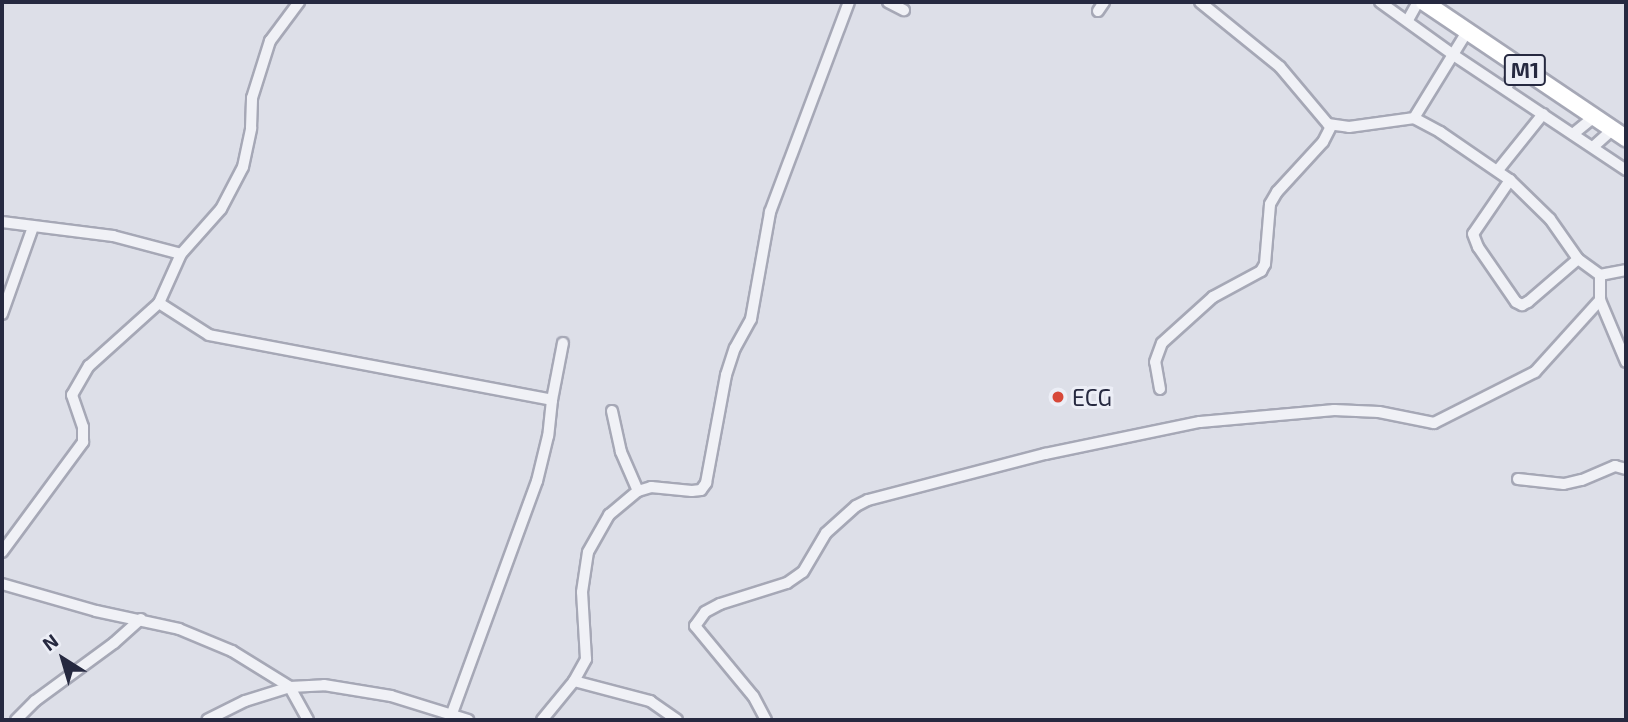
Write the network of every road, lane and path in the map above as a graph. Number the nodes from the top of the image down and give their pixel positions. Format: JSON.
{"nodes":[{"id":1,"x":299,"y":2,"type":"edge"},
{"id":2,"x":849,"y":2,"type":"edge"},
{"id":3,"x":888,"y":2,"type":"edge"},
{"id":4,"x":1200,"y":2,"type":"edge"},
{"id":5,"x":1381,"y":2,"type":"edge"},
{"id":6,"x":1418,"y":2,"type":"edge"},
{"id":7,"x":1424,"y":2,"type":"edge"},
{"id":8,"x":904,"y":10,"type":"dead end"},
{"id":9,"x":1408,"y":20,"type":"junction"},
{"id":10,"x":1467,"y":32,"type":"junction"},
{"id":11,"x":1452,"y":54,"type":"junction"},
{"id":12,"x":1519,"y":65,"type":"junction"},
{"id":13,"x":1506,"y":88,"type":"junction"},
{"id":14,"x":1543,"y":114,"type":"junction"},
{"id":15,"x":1594,"y":117,"type":"junction"},
{"id":16,"x":1414,"y":118,"type":"junction"},
{"id":17,"x":1332,"y":126,"type":"junction"},
{"id":18,"x":1573,"y":134,"type":"junction"},
{"id":19,"x":1619,"y":134,"type":"edge"},
{"id":20,"x":1593,"y":147,"type":"junction"},
{"id":21,"x":1498,"y":170,"type":"junction"},
{"id":22,"x":1626,"y":170,"type":"edge"},
{"id":23,"x":1510,"y":180,"type":"junction"},
{"id":24,"x":2,"y":222,"type":"edge"},
{"id":25,"x":33,"y":227,"type":"junction"},
{"id":26,"x":181,"y":254,"type":"junction"},
{"id":27,"x":1578,"y":259,"type":"junction"},
{"id":28,"x":1626,"y":270,"type":"edge"},
{"id":29,"x":1600,"y":275,"type":"junction"},
{"id":30,"x":1600,"y":300,"type":"junction"},
{"id":31,"x":159,"y":303,"type":"junction"},
{"id":32,"x":2,"y":314,"type":"edge"},
{"id":33,"x":564,"y":343,"type":"dead end"},
{"id":34,"x":1626,"y":362,"type":"edge"},
{"id":35,"x":1160,"y":389,"type":"dead end"},
{"id":36,"x":552,"y":400,"type":"junction"},
{"id":37,"x":612,"y":411,"type":"dead end"},
{"id":38,"x":1626,"y":469,"type":"edge"},
{"id":39,"x":1518,"y":479,"type":"dead end"},
{"id":40,"x":638,"y":491,"type":"junction"},
{"id":41,"x":2,"y":552,"type":"edge"},
{"id":42,"x":2,"y":584,"type":"edge"},
{"id":43,"x":141,"y":619,"type":"junction"},
{"id":44,"x":574,"y":681,"type":"junction"},
{"id":45,"x":290,"y":687,"type":"junction"},
{"id":46,"x":452,"y":713,"type":"junction"},
{"id":47,"x":16,"y":720,"type":"edge"},
{"id":48,"x":207,"y":720,"type":"edge"},
{"id":49,"x":309,"y":720,"type":"edge"},
{"id":50,"x":468,"y":720,"type":"edge"},
{"id":51,"x":542,"y":720,"type":"edge"},
{"id":52,"x":677,"y":720,"type":"edge"},
{"id":53,"x":766,"y":720,"type":"edge"}],
"edges":[{"from":1,"to":26,"type":"street"},
{"from":2,"to":40,"type":"street"},
{"from":3,"to":8,"type":"street"},
{"from":4,"to":17,"type":"street"},
{"from":5,"to":9,"type":"street"},
{"from":6,"to":9,"type":"street"},
{"from":7,"to":10,"type":"highway","number":"M1"},
{"from":9,"to":11,"type":"street"},
{"from":10,"to":11,"type":"street"},
{"from":10,"to":12,"type":"highway","number":"M1"},
{"from":11,"to":13,"type":"street"},
{"from":11,"to":16,"type":"street"},
{"from":12,"to":13,"type":"street"},
{"from":12,"to":15,"type":"highway","number":"M1"},
{"from":13,"to":14,"type":"street"},
{"from":14,"to":18,"type":"street"},
{"from":14,"to":21,"type":"street"},
{"from":15,"to":18,"type":"street"},
{"from":15,"to":19,"type":"highway","number":"M1"},
{"from":16,"to":17,"type":"street"},
{"from":16,"to":21,"type":"street"},
{"from":17,"to":35,"type":"street"},
{"from":18,"to":20,"type":"street"},
{"from":19,"to":20,"type":"street"},
{"from":20,"to":22,"type":"street"},
{"from":21,"to":23,"type":"street"},
{"from":23,"to":27,"type":"street"},
{"from":23,"to":27,"type":"street"},
{"from":24,"to":25,"type":"street"},
{"from":25,"to":26,"type":"street"},
{"from":25,"to":32,"type":"street"},
{"from":26,"to":31,"type":"street"},
{"from":27,"to":29,"type":"street"},
{"from":28,"to":29,"type":"street"},
{"from":29,"to":30,"type":"street"},
{"from":30,"to":34,"type":"street"},
{"from":30,"to":53,"type":"street"},
{"from":31,"to":36,"type":"street"},
{"from":31,"to":41,"type":"street"},
{"from":33,"to":36,"type":"street"},
{"from":36,"to":46,"type":"street"},
{"from":37,"to":40,"type":"street"},
{"from":38,"to":39,"type":"street"},
{"from":40,"to":44,"type":"street"},
{"from":42,"to":43,"type":"street"},
{"from":43,"to":45,"type":"street"},
{"from":43,"to":47,"type":"street"},
{"from":44,"to":51,"type":"street"},
{"from":44,"to":52,"type":"street"},
{"from":45,"to":46,"type":"street"},
{"from":45,"to":48,"type":"street"},
{"from":45,"to":49,"type":"street"},
{"from":46,"to":50,"type":"street"}]}
